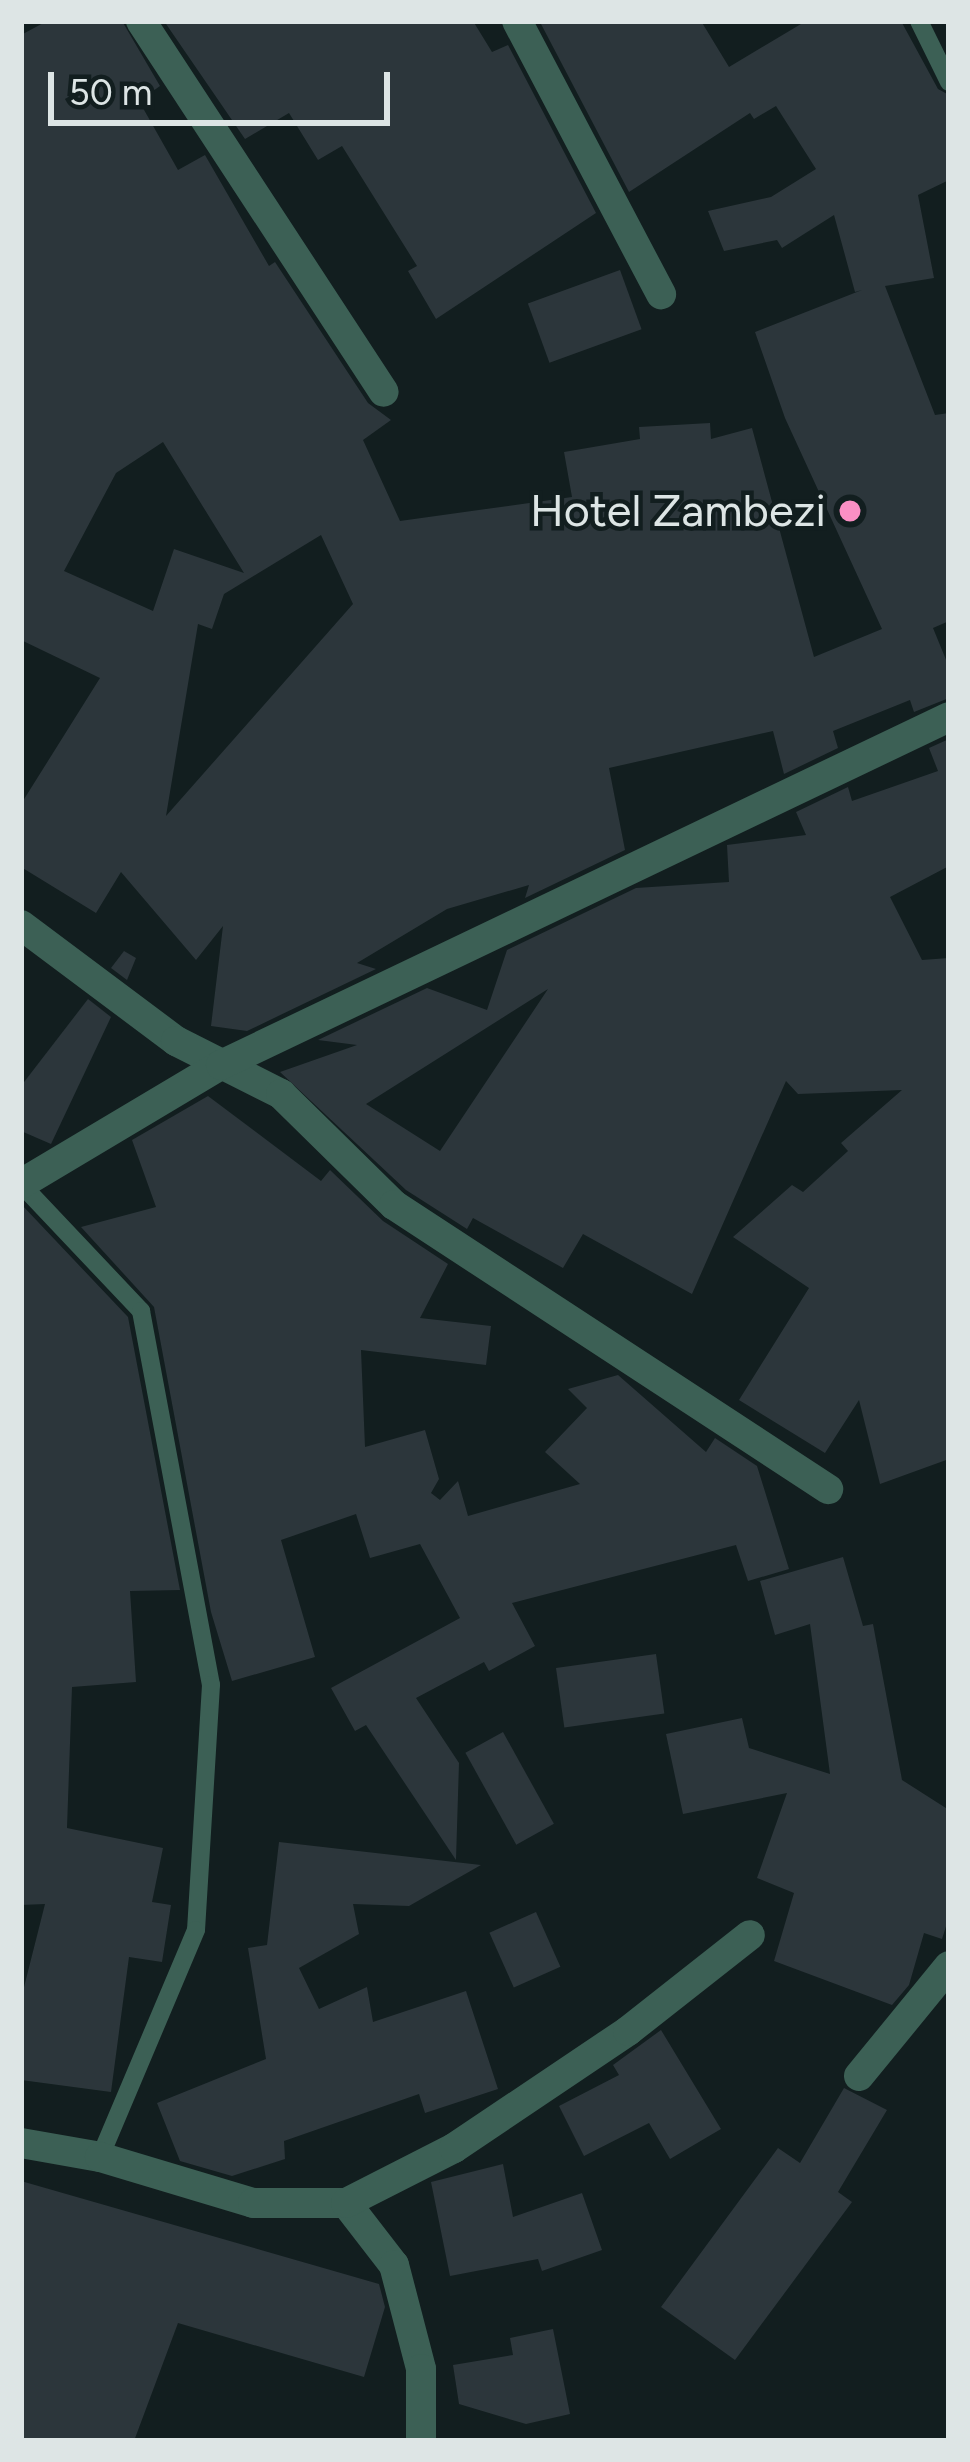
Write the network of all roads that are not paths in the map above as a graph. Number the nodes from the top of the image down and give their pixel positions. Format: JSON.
{"nodes":[{"id":1,"x":141,"y":21,"type":"edge"},
{"id":2,"x":518,"y":21,"type":"edge"},
{"id":3,"x":919,"y":21,"type":"edge"},
{"id":4,"x":949,"y":82,"type":"edge"},
{"id":5,"x":662,"y":294,"type":"dead end"},
{"id":6,"x":384,"y":392,"type":"dead end"},
{"id":7,"x":949,"y":717,"type":"edge"},
{"id":8,"x":21,"y":925,"type":"edge"},
{"id":9,"x":221,"y":1065,"type":"junction"},
{"id":10,"x":21,"y":1184,"type":"edge"},
{"id":11,"x":828,"y":1489,"type":"dead end"},
{"id":12,"x":750,"y":1935,"type":"dead end"},
{"id":13,"x":949,"y":1966,"type":"edge"},
{"id":14,"x":859,"y":2076,"type":"dead end"},
{"id":15,"x":21,"y":2144,"type":"edge"},
{"id":16,"x":100,"y":2157,"type":"junction"},
{"id":17,"x":346,"y":2203,"type":"junction"},
{"id":18,"x":421,"y":2441,"type":"edge"}],
"edges":[{"from":1,"to":6,"type":"street"},
{"from":2,"to":5,"type":"street"},
{"from":3,"to":4,"type":"lane"},
{"from":7,"to":9,"type":"street"},
{"from":8,"to":9,"type":"street"},
{"from":9,"to":10,"type":"street"},
{"from":9,"to":11,"type":"street"},
{"from":10,"to":16,"type":"lane"},
{"from":12,"to":17,"type":"street"},
{"from":13,"to":14,"type":"street"},
{"from":15,"to":16,"type":"street"},
{"from":16,"to":17,"type":"street"},
{"from":17,"to":18,"type":"street"}]}
